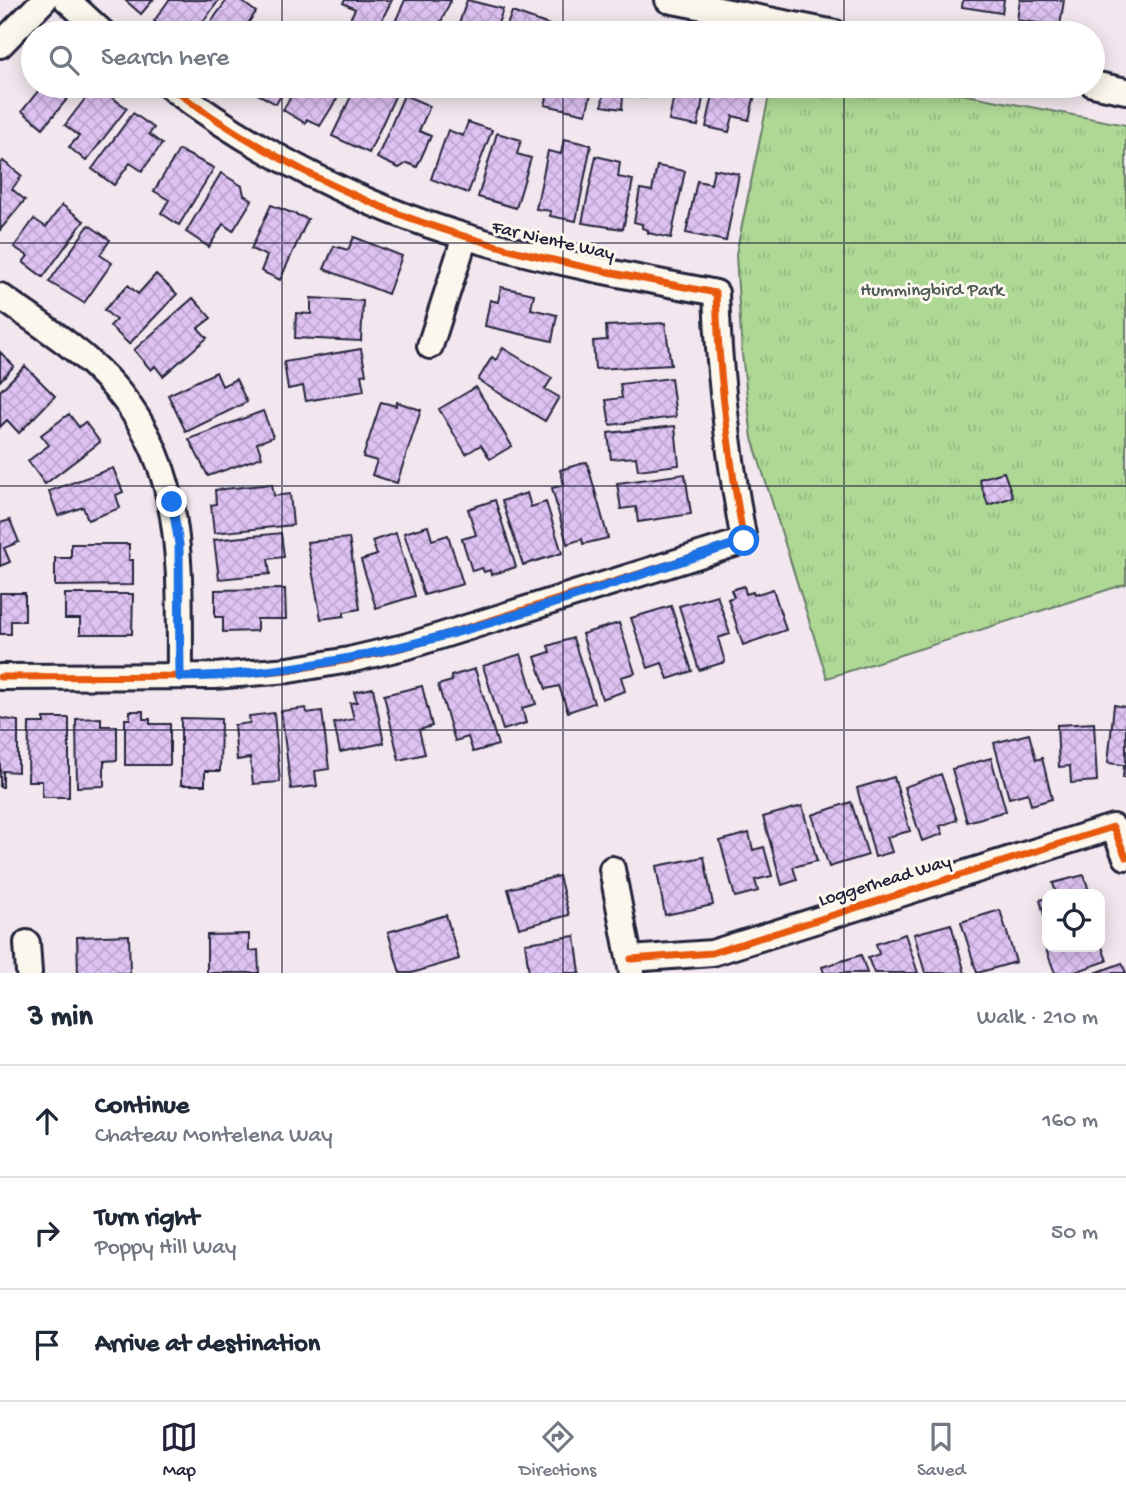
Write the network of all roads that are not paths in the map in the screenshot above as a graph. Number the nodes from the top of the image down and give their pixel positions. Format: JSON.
{"nodes":[{"id":1,"x":44,"y":0,"type":"edge"},
{"id":2,"x":67,"y":0,"type":"edge"},
{"id":3,"x":668,"y":0,"type":"edge"},
{"id":4,"x":23,"y":21,"type":"edge"},
{"id":5,"x":90,"y":21,"type":"edge"},
{"id":6,"x":774,"y":21,"type":"edge"},
{"id":7,"x":21,"y":24,"type":"edge"},
{"id":8,"x":0,"y":45,"type":"edge"},
{"id":9,"x":1105,"y":87,"type":"edge"},
{"id":10,"x":1126,"y":91,"type":"edge"},
{"id":11,"x":187,"y":98,"type":"edge"},
{"id":12,"x":465,"y":237,"type":"junction"},
{"id":13,"x":0,"y":296,"type":"edge"},
{"id":14,"x":430,"y":346,"type":"dead end"},
{"id":15,"x":0,"y":677,"type":"edge"},
{"id":16,"x":180,"y":677,"type":"junction"},
{"id":17,"x":1126,"y":857,"type":"edge"},
{"id":18,"x":612,"y":869,"type":"dead end"},
{"id":19,"x":27,"y":943,"type":"dead end"},
{"id":20,"x":631,"y":966,"type":"edge"},
{"id":21,"x":29,"y":973,"type":"edge"}],
"edges":[{"from":1,"to":4,"type":"street"},
{"from":2,"to":5,"type":"street"},
{"from":3,"to":6,"type":"street"},
{"from":7,"to":8,"type":"street"},
{"from":9,"to":10,"type":"street"},
{"from":11,"to":12,"type":"street","name":"Far Niente Way"},
{"from":12,"to":14,"type":"street"},
{"from":12,"to":16,"type":"street","name":"Far Niente Way"},
{"from":13,"to":16,"type":"street"},
{"from":15,"to":16,"type":"street"},
{"from":17,"to":20,"type":"street","name":"Loggerhead Way"},
{"from":18,"to":20,"type":"street"},
{"from":19,"to":21,"type":"street"}]}
